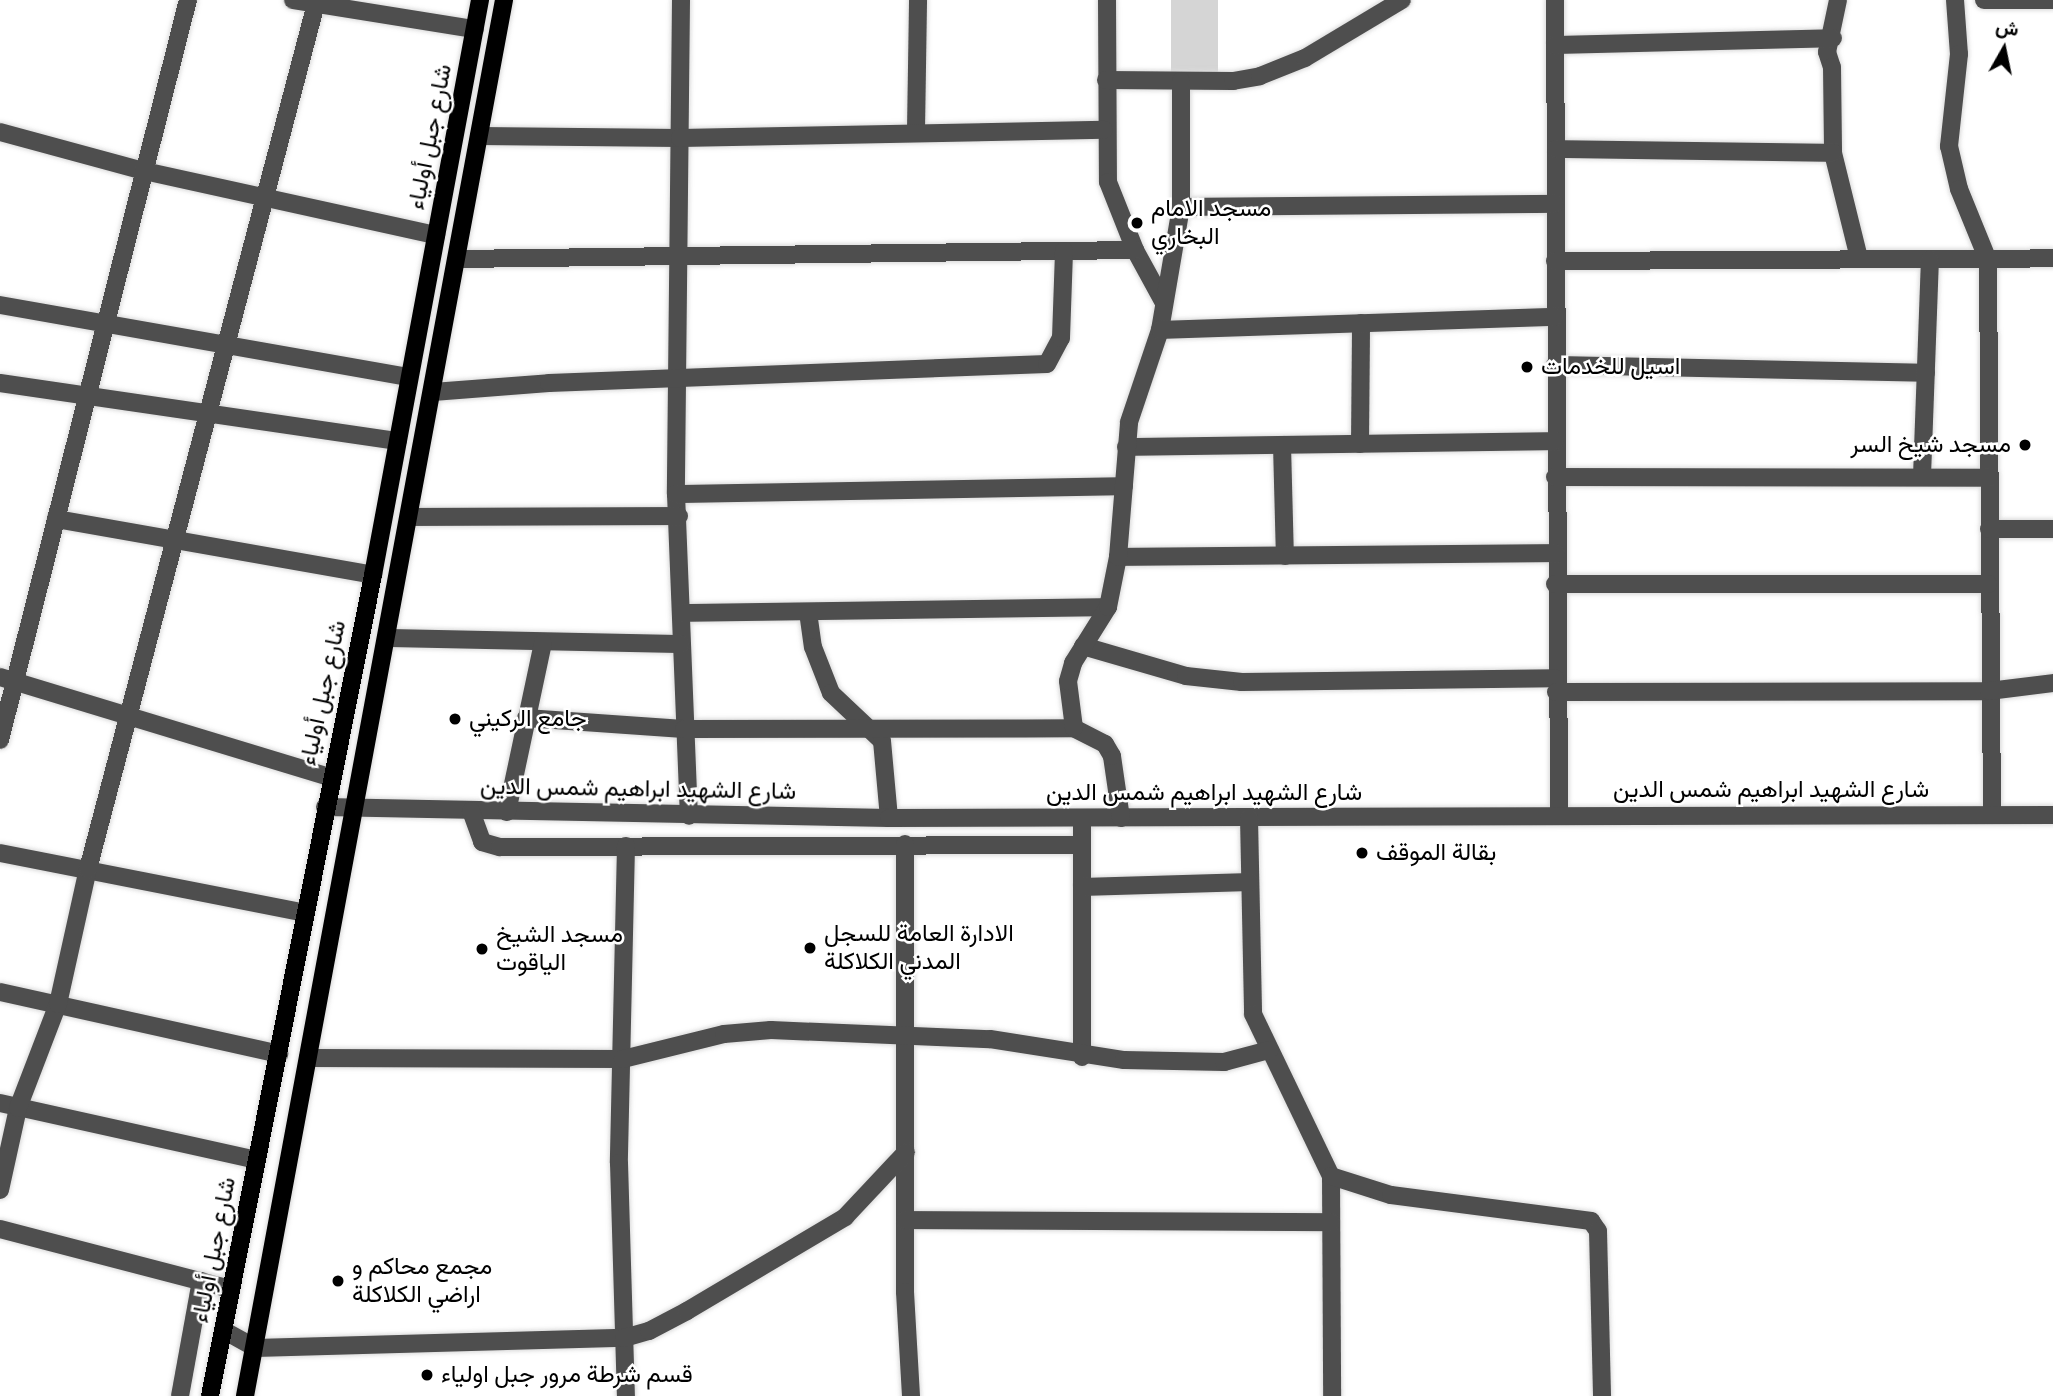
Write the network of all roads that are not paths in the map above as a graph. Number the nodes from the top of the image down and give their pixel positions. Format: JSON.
{"nodes":[{"id":1,"x":188,"y":0,"type":"edge"},
{"id":2,"x":293,"y":0,"type":"edge"},
{"id":3,"x":480,"y":0,"type":"edge"},
{"id":4,"x":504,"y":0,"type":"edge"},
{"id":5,"x":681,"y":0,"type":"edge"},
{"id":6,"x":918,"y":0,"type":"edge"},
{"id":7,"x":1107,"y":0,"type":"edge"},
{"id":8,"x":1402,"y":0,"type":"edge"},
{"id":9,"x":1555,"y":0,"type":"edge"},
{"id":10,"x":1838,"y":0,"type":"edge"},
{"id":11,"x":1955,"y":0,"type":"edge"},
{"id":12,"x":1984,"y":0,"type":"edge"},
{"id":13,"x":2053,"y":0,"type":"edge"},
{"id":14,"x":317,"y":2,"type":"edge"},
{"id":15,"x":475,"y":29,"type":"junction"},
{"id":16,"x":1833,"y":38,"type":"junction"},
{"id":17,"x":1555,"y":45,"type":"junction"},
{"id":18,"x":1106,"y":80,"type":"junction"},
{"id":19,"x":1181,"y":81,"type":"junction"},
{"id":20,"x":916,"y":130,"type":"junction"},
{"id":21,"x":1104,"y":130,"type":"junction"},
{"id":22,"x":0,"y":132,"type":"edge"},
{"id":23,"x":479,"y":135,"type":"junction"},
{"id":24,"x":680,"y":138,"type":"junction"},
{"id":25,"x":1556,"y":149,"type":"junction"},
{"id":26,"x":1833,"y":153,"type":"junction"},
{"id":27,"x":144,"y":171,"type":"junction"},
{"id":28,"x":265,"y":199,"type":"junction"},
{"id":29,"x":1555,"y":204,"type":"junction"},
{"id":30,"x":1181,"y":207,"type":"junction"},
{"id":31,"x":436,"y":235,"type":"junction"},
{"id":32,"x":1135,"y":250,"type":"junction"},
{"id":33,"x":1063,"y":251,"type":"junction"},
{"id":34,"x":1859,"y":258,"type":"junction"},
{"id":35,"x":2053,"y":258,"type":"edge"},
{"id":36,"x":457,"y":259,"type":"junction"},
{"id":37,"x":676,"y":259,"type":"junction"},
{"id":38,"x":1930,"y":260,"type":"junction"},
{"id":39,"x":1988,"y":260,"type":"junction"},
{"id":40,"x":1555,"y":261,"type":"junction"},
{"id":41,"x":1164,"y":303,"type":"junction"},
{"id":42,"x":0,"y":305,"type":"edge"},
{"id":43,"x":1555,"y":317,"type":"junction"},
{"id":44,"x":106,"y":322,"type":"junction"},
{"id":45,"x":1361,"y":323,"type":"junction"},
{"id":46,"x":1160,"y":330,"type":"junction"},
{"id":47,"x":225,"y":344,"type":"junction"},
{"id":48,"x":1555,"y":365,"type":"junction"},
{"id":49,"x":1926,"y":373,"type":"junction"},
{"id":50,"x":409,"y":377,"type":"junction"},
{"id":51,"x":677,"y":379,"type":"junction"},
{"id":52,"x":0,"y":383,"type":"edge"},
{"id":53,"x":433,"y":392,"type":"junction"},
{"id":54,"x":87,"y":396,"type":"junction"},
{"id":55,"x":208,"y":417,"type":"junction"},
{"id":56,"x":398,"y":441,"type":"junction"},
{"id":57,"x":1555,"y":441,"type":"junction"},
{"id":58,"x":1360,"y":444,"type":"junction"},
{"id":59,"x":1282,"y":445,"type":"junction"},
{"id":60,"x":1126,"y":447,"type":"junction"},
{"id":61,"x":1922,"y":476,"type":"junction"},
{"id":62,"x":1555,"y":477,"type":"junction"},
{"id":63,"x":1990,"y":478,"type":"junction"},
{"id":64,"x":1124,"y":486,"type":"junction"},
{"id":65,"x":676,"y":494,"type":"junction"},
{"id":66,"x":678,"y":516,"type":"junction"},
{"id":67,"x":409,"y":517,"type":"junction"},
{"id":68,"x":56,"y":519,"type":"junction"},
{"id":69,"x":1989,"y":529,"type":"junction"},
{"id":70,"x":2053,"y":529,"type":"edge"},
{"id":71,"x":175,"y":539,"type":"junction"},
{"id":72,"x":1556,"y":553,"type":"junction"},
{"id":73,"x":1285,"y":556,"type":"junction"},
{"id":74,"x":1118,"y":557,"type":"junction"},
{"id":75,"x":373,"y":575,"type":"junction"},
{"id":76,"x":1555,"y":584,"type":"junction"},
{"id":77,"x":1988,"y":584,"type":"junction"},
{"id":78,"x":1108,"y":607,"type":"junction"},
{"id":79,"x":808,"y":612,"type":"junction"},
{"id":80,"x":681,"y":613,"type":"junction"},
{"id":81,"x":387,"y":638,"type":"junction"},
{"id":82,"x":543,"y":643,"type":"junction"},
{"id":83,"x":681,"y":644,"type":"junction"},
{"id":84,"x":1083,"y":646,"type":"junction"},
{"id":85,"x":7,"y":679,"type":"edge"},
{"id":86,"x":2053,"y":683,"type":"edge"},
{"id":87,"x":1556,"y":685,"type":"junction"},
{"id":88,"x":1989,"y":691,"type":"junction"},
{"id":89,"x":128,"y":718,"type":"junction"},
{"id":90,"x":526,"y":718,"type":"junction"},
{"id":91,"x":1074,"y":728,"type":"junction"},
{"id":92,"x":684,"y":729,"type":"junction"},
{"id":93,"x":876,"y":732,"type":"junction"},
{"id":94,"x":0,"y":740,"type":"edge"},
{"id":95,"x":331,"y":777,"type":"junction"},
{"id":96,"x":325,"y":807,"type":"junction"},
{"id":97,"x":355,"y":808,"type":"junction"},
{"id":98,"x":471,"y":811,"type":"junction"},
{"id":99,"x":508,"y":812,"type":"junction"},
{"id":100,"x":1992,"y":814,"type":"junction"},
{"id":101,"x":1559,"y":815,"type":"junction"},
{"id":102,"x":2053,"y":815,"type":"edge"},
{"id":103,"x":689,"y":816,"type":"junction"},
{"id":104,"x":838,"y":817,"type":"junction"},
{"id":105,"x":888,"y":818,"type":"junction"},
{"id":106,"x":1082,"y":818,"type":"junction"},
{"id":107,"x":1121,"y":818,"type":"junction"},
{"id":108,"x":1249,"y":818,"type":"junction"},
{"id":109,"x":905,"y":844,"type":"junction"},
{"id":110,"x":1082,"y":845,"type":"junction"},
{"id":111,"x":625,"y":846,"type":"junction"},
{"id":112,"x":837,"y":846,"type":"junction"},
{"id":113,"x":0,"y":853,"type":"edge"},
{"id":114,"x":88,"y":869,"type":"junction"},
{"id":115,"x":1250,"y":882,"type":"junction"},
{"id":116,"x":1082,"y":887,"type":"junction"},
{"id":117,"x":305,"y":913,"type":"junction"},
{"id":118,"x":0,"y":992,"type":"edge"},
{"id":119,"x":58,"y":1004,"type":"junction"},
{"id":120,"x":907,"y":1037,"type":"junction"},
{"id":121,"x":1269,"y":1050,"type":"junction"},
{"id":122,"x":279,"y":1054,"type":"junction"},
{"id":123,"x":1082,"y":1057,"type":"junction"},
{"id":124,"x":308,"y":1058,"type":"junction"},
{"id":125,"x":622,"y":1059,"type":"junction"},
{"id":126,"x":9,"y":1105,"type":"edge"},
{"id":127,"x":906,"y":1152,"type":"junction"},
{"id":128,"x":257,"y":1160,"type":"junction"},
{"id":129,"x":1331,"y":1176,"type":"junction"},
{"id":130,"x":0,"y":1190,"type":"edge"},
{"id":131,"x":905,"y":1220,"type":"junction"},
{"id":132,"x":1331,"y":1222,"type":"junction"},
{"id":133,"x":0,"y":1229,"type":"edge"},
{"id":134,"x":201,"y":1281,"type":"junction"},
{"id":135,"x":230,"y":1289,"type":"junction"},
{"id":136,"x":223,"y":1330,"type":"junction"},
{"id":137,"x":624,"y":1338,"type":"junction"},
{"id":138,"x":255,"y":1348,"type":"junction"},
{"id":139,"x":181,"y":1389,"type":"edge"},
{"id":140,"x":211,"y":1392,"type":"edge"},
{"id":141,"x":245,"y":1396,"type":"edge"},
{"id":142,"x":626,"y":1396,"type":"edge"},
{"id":143,"x":911,"y":1396,"type":"edge"},
{"id":144,"x":1332,"y":1396,"type":"edge"},
{"id":145,"x":1602,"y":1396,"type":"edge"}],
"edges":[{"from":1,"to":27,"type":"street"},
{"from":2,"to":14,"type":"street"},
{"from":3,"to":15,"type":"main road","name":"شارع جبل أولياء"},
{"from":4,"to":23,"type":"main road","name":"شارع جبل أولياء"},
{"from":5,"to":24,"type":"street"},
{"from":6,"to":20,"type":"street"},
{"from":7,"to":18,"type":"street"},
{"from":8,"to":19,"type":"street"},
{"from":9,"to":17,"type":"street"},
{"from":10,"to":16,"type":"street"},
{"from":11,"to":39,"type":"street"},
{"from":12,"to":13,"type":"street"},
{"from":14,"to":15,"type":"street"},
{"from":14,"to":28,"type":"street"},
{"from":15,"to":31,"type":"main road","name":"شارع جبل أولياء"},
{"from":16,"to":17,"type":"street"},
{"from":16,"to":26,"type":"street"},
{"from":17,"to":25,"type":"street"},
{"from":18,"to":19,"type":"street"},
{"from":18,"to":21,"type":"street"},
{"from":19,"to":30,"type":"street"},
{"from":20,"to":21,"type":"street"},
{"from":20,"to":24,"type":"street"},
{"from":21,"to":32,"type":"street"},
{"from":22,"to":27,"type":"street"},
{"from":23,"to":24,"type":"street"},
{"from":23,"to":36,"type":"main road","name":"شارع جبل أولياء"},
{"from":24,"to":37,"type":"street"},
{"from":25,"to":26,"type":"street"},
{"from":25,"to":29,"type":"street"},
{"from":26,"to":34,"type":"street"},
{"from":27,"to":28,"type":"street"},
{"from":27,"to":44,"type":"street"},
{"from":28,"to":31,"type":"street"},
{"from":28,"to":47,"type":"street"},
{"from":29,"to":30,"type":"street"},
{"from":29,"to":40,"type":"street"},
{"from":30,"to":41,"type":"street"},
{"from":31,"to":50,"type":"main road","name":"شارع جبل أولياء"},
{"from":32,"to":33,"type":"street"},
{"from":32,"to":41,"type":"street"},
{"from":33,"to":37,"type":"street"},
{"from":33,"to":51,"type":"street"},
{"from":34,"to":38,"type":"street"},
{"from":34,"to":40,"type":"street"},
{"from":35,"to":39,"type":"street"},
{"from":36,"to":37,"type":"street"},
{"from":36,"to":53,"type":"main road","name":"شارع جبل أولياء"},
{"from":37,"to":51,"type":"street"},
{"from":38,"to":39,"type":"street"},
{"from":38,"to":49,"type":"street"},
{"from":39,"to":63,"type":"street"},
{"from":40,"to":43,"type":"street"},
{"from":41,"to":46,"type":"street"},
{"from":42,"to":44,"type":"street"},
{"from":43,"to":45,"type":"street"},
{"from":43,"to":48,"type":"street"},
{"from":44,"to":47,"type":"street"},
{"from":44,"to":54,"type":"street"},
{"from":45,"to":46,"type":"street"},
{"from":45,"to":58,"type":"street"},
{"from":46,"to":60,"type":"street"},
{"from":47,"to":50,"type":"street"},
{"from":47,"to":55,"type":"street"},
{"from":48,"to":49,"type":"street"},
{"from":48,"to":57,"type":"street"},
{"from":49,"to":61,"type":"street"},
{"from":50,"to":56,"type":"main road","name":"شارع جبل أولياء"},
{"from":51,"to":53,"type":"street"},
{"from":51,"to":65,"type":"street"},
{"from":52,"to":54,"type":"street"},
{"from":53,"to":67,"type":"main road","name":"شارع جبل أولياء"},
{"from":54,"to":55,"type":"street"},
{"from":54,"to":68,"type":"street"},
{"from":55,"to":56,"type":"street"},
{"from":55,"to":71,"type":"street"},
{"from":56,"to":75,"type":"main road","name":"شارع جبل أولياء"},
{"from":57,"to":58,"type":"street"},
{"from":57,"to":62,"type":"street"},
{"from":58,"to":59,"type":"street"},
{"from":59,"to":60,"type":"street"},
{"from":59,"to":73,"type":"street"},
{"from":60,"to":64,"type":"street"},
{"from":61,"to":62,"type":"street"},
{"from":61,"to":63,"type":"street"},
{"from":62,"to":72,"type":"street"},
{"from":63,"to":69,"type":"street"},
{"from":64,"to":65,"type":"street"},
{"from":64,"to":74,"type":"street"},
{"from":65,"to":66,"type":"street"},
{"from":66,"to":67,"type":"street"},
{"from":66,"to":80,"type":"street"},
{"from":67,"to":81,"type":"main road","name":"شارع جبل أولياء"},
{"from":68,"to":71,"type":"street"},
{"from":68,"to":85,"type":"street"},
{"from":69,"to":70,"type":"street"},
{"from":69,"to":77,"type":"street"},
{"from":71,"to":75,"type":"street"},
{"from":71,"to":89,"type":"street"},
{"from":72,"to":73,"type":"street"},
{"from":72,"to":76,"type":"street"},
{"from":73,"to":74,"type":"street"},
{"from":74,"to":78,"type":"street"},
{"from":75,"to":95,"type":"main road","name":"شارع جبل أولياء"},
{"from":76,"to":77,"type":"street"},
{"from":76,"to":87,"type":"street"},
{"from":77,"to":88,"type":"street"},
{"from":78,"to":79,"type":"street"},
{"from":78,"to":84,"type":"street"},
{"from":79,"to":80,"type":"street"},
{"from":79,"to":93,"type":"street"},
{"from":80,"to":83,"type":"street"},
{"from":81,"to":82,"type":"street"},
{"from":81,"to":97,"type":"main road","name":"شارع جبل أولياء"},
{"from":82,"to":83,"type":"street"},
{"from":82,"to":90,"type":"street"},
{"from":83,"to":92,"type":"street"},
{"from":84,"to":87,"type":"street"},
{"from":84,"to":91,"type":"street"},
{"from":85,"to":89,"type":"street"},
{"from":85,"to":94,"type":"street"},
{"from":86,"to":88,"type":"street"},
{"from":87,"to":88,"type":"street"},
{"from":87,"to":101,"type":"street"},
{"from":88,"to":100,"type":"street"},
{"from":89,"to":95,"type":"street"},
{"from":89,"to":114,"type":"street"},
{"from":90,"to":92,"type":"street"},
{"from":90,"to":99,"type":"street"},
{"from":91,"to":93,"type":"street"},
{"from":91,"to":107,"type":"street"},
{"from":92,"to":93,"type":"street"},
{"from":92,"to":103,"type":"street"},
{"from":93,"to":105,"type":"street"},
{"from":95,"to":96,"type":"main road","name":"شارع جبل أولياء"},
{"from":96,"to":97,"type":"street","name":"شارع الشهيد ابراهيم شمس الدين"},
{"from":96,"to":117,"type":"main road","name":"شارع جبل أولياء"},
{"from":97,"to":98,"type":"street","name":"شارع الشهيد ابراهيم شمس الدين"},
{"from":97,"to":124,"type":"main road","name":"شارع جبل أولياء"},
{"from":98,"to":99,"type":"street","name":"شارع الشهيد ابراهيم شمس الدين"},
{"from":98,"to":111,"type":"street"},
{"from":99,"to":103,"type":"street","name":"شارع الشهيد ابراهيم شمس الدين"},
{"from":100,"to":101,"type":"street","name":"شارع الشهيد ابراهيم شمس الدين"},
{"from":100,"to":102,"type":"street","name":"شارع الشهيد ابراهيم شمس الدين"},
{"from":101,"to":108,"type":"street","name":"شارع الشهيد ابراهيم شمس الدين"},
{"from":103,"to":104,"type":"street","name":"شارع الشهيد ابراهيم شمس الدين"},
{"from":104,"to":105,"type":"street","name":"شارع الشهيد ابراهيم شمس الدين"},
{"from":104,"to":112,"type":"street"},
{"from":105,"to":106,"type":"street","name":"شارع الشهيد ابراهيم شمس الدين"},
{"from":106,"to":107,"type":"street","name":"شارع الشهيد ابراهيم شمس الدين"},
{"from":106,"to":110,"type":"street"},
{"from":107,"to":108,"type":"street","name":"شارع الشهيد ابراهيم شمس الدين"},
{"from":108,"to":115,"type":"street"},
{"from":109,"to":110,"type":"street"},
{"from":109,"to":112,"type":"street"},
{"from":109,"to":120,"type":"street"},
{"from":110,"to":116,"type":"street"},
{"from":111,"to":112,"type":"street"},
{"from":111,"to":125,"type":"street"},
{"from":113,"to":114,"type":"street"},
{"from":114,"to":117,"type":"street"},
{"from":114,"to":119,"type":"street"},
{"from":115,"to":116,"type":"street"},
{"from":115,"to":121,"type":"street"},
{"from":116,"to":123,"type":"street"},
{"from":117,"to":122,"type":"main road","name":"شارع جبل أولياء"},
{"from":118,"to":119,"type":"street"},
{"from":119,"to":122,"type":"street"},
{"from":119,"to":126,"type":"street"},
{"from":120,"to":123,"type":"street"},
{"from":120,"to":125,"type":"street"},
{"from":120,"to":127,"type":"street"},
{"from":121,"to":123,"type":"street"},
{"from":121,"to":129,"type":"street"},
{"from":122,"to":128,"type":"main road","name":"شارع جبل أولياء"},
{"from":124,"to":125,"type":"street"},
{"from":124,"to":138,"type":"main road","name":"شارع جبل أولياء"},
{"from":125,"to":137,"type":"street"},
{"from":126,"to":128,"type":"street"},
{"from":126,"to":130,"type":"street"},
{"from":127,"to":131,"type":"street"},
{"from":127,"to":137,"type":"street"},
{"from":128,"to":135,"type":"main road","name":"شارع جبل أولياء"},
{"from":129,"to":132,"type":"street"},
{"from":129,"to":145,"type":"street"},
{"from":131,"to":132,"type":"street"},
{"from":131,"to":143,"type":"street"},
{"from":132,"to":144,"type":"street"},
{"from":133,"to":134,"type":"street"},
{"from":134,"to":135,"type":"street"},
{"from":134,"to":139,"type":"street"},
{"from":135,"to":136,"type":"main road","name":"شارع جبل أولياء"},
{"from":136,"to":138,"type":"street"},
{"from":136,"to":140,"type":"main road","name":"شارع جبل أولياء"},
{"from":137,"to":138,"type":"street"},
{"from":137,"to":142,"type":"street"},
{"from":138,"to":141,"type":"main road","name":"شارع جبل أولياء"},
{"from":139,"to":140,"type":"street"}]}
